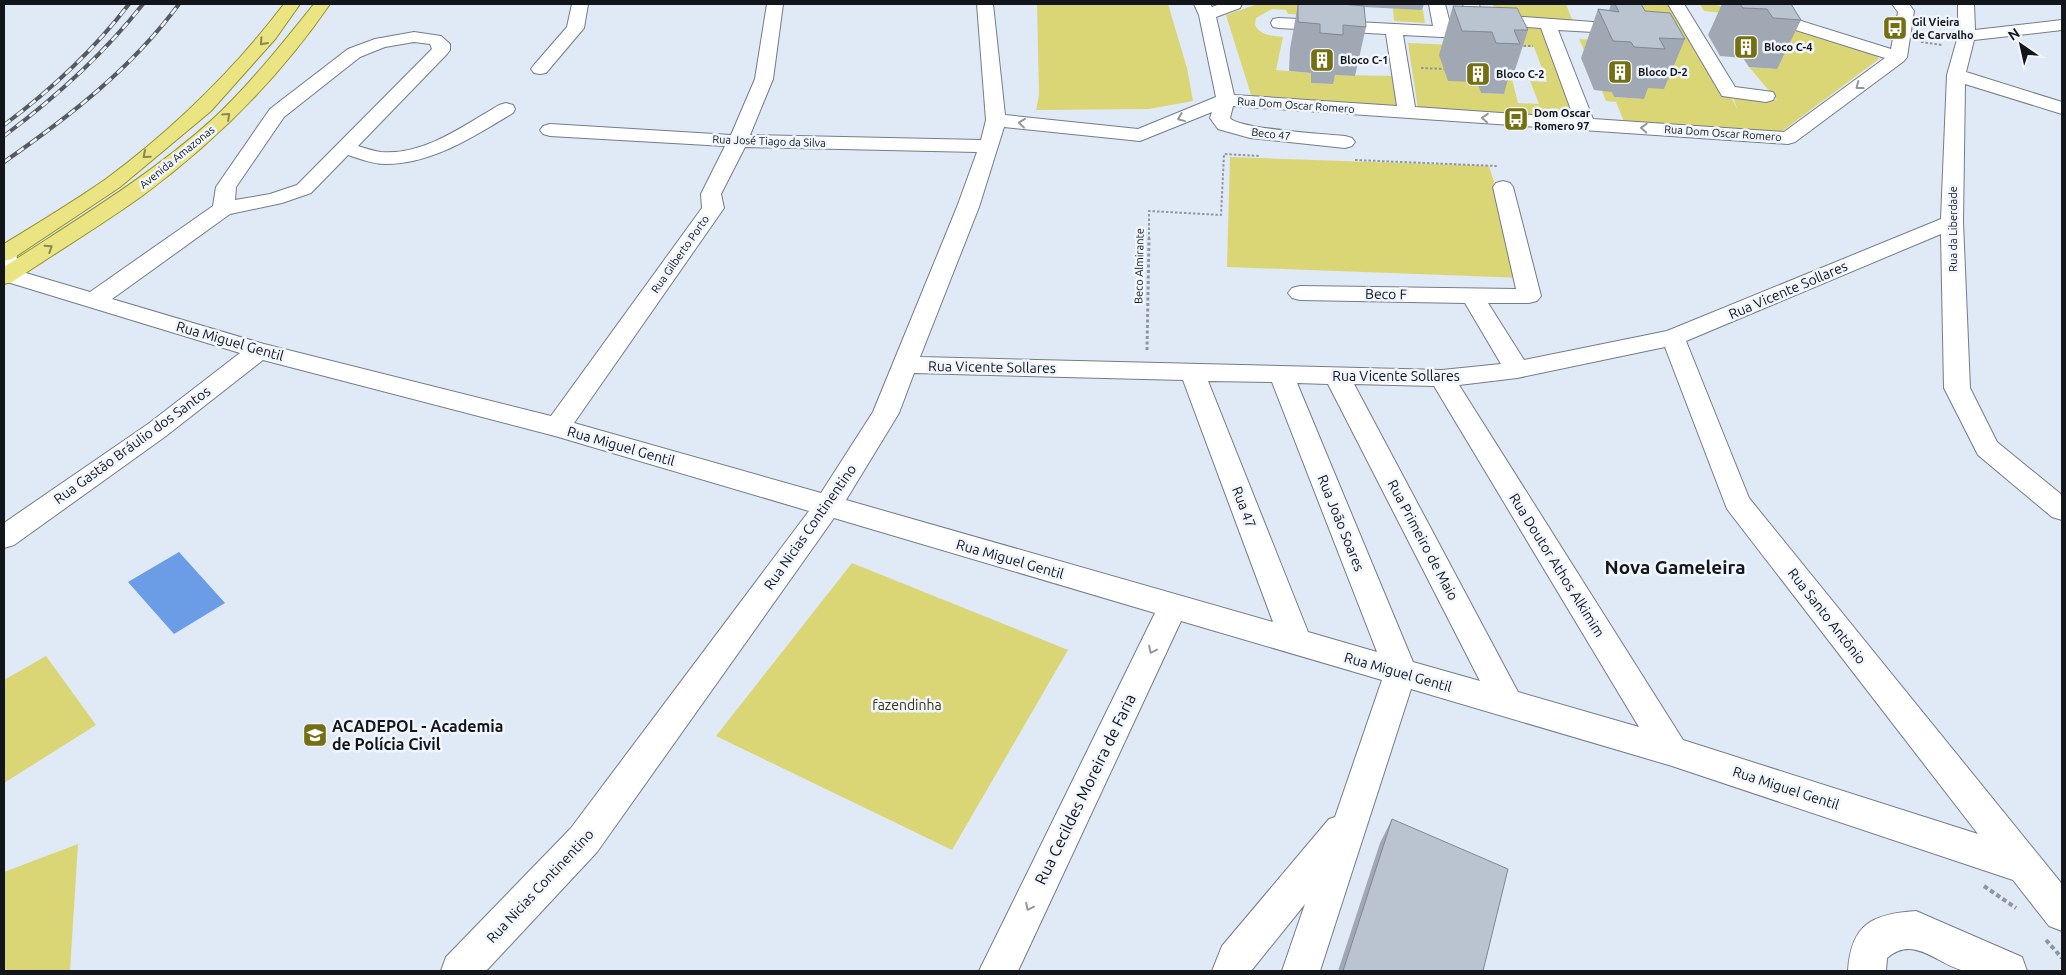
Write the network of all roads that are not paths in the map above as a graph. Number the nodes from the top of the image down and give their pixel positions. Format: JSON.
{"nodes":[{"id":1,"x":292,"y":4,"type":"edge"},
{"id":2,"x":322,"y":4,"type":"edge"},
{"id":3,"x":328,"y":4,"type":"edge"},
{"id":4,"x":580,"y":4,"type":"edge"},
{"id":5,"x":775,"y":4,"type":"edge"},
{"id":6,"x":985,"y":4,"type":"edge"},
{"id":7,"x":1234,"y":4,"type":"edge"},
{"id":8,"x":1437,"y":4,"type":"edge"},
{"id":9,"x":1676,"y":4,"type":"edge"},
{"id":10,"x":1731,"y":4,"type":"edge"},
{"id":11,"x":1900,"y":4,"type":"edge"},
{"id":12,"x":1966,"y":4,"type":"edge"},
{"id":13,"x":1205,"y":9,"type":"edge"},
{"id":14,"x":1472,"y":11,"type":"edge"},
{"id":15,"x":1628,"y":12,"type":"edge"},
{"id":16,"x":1279,"y":23,"type":"dead end"},
{"id":17,"x":1547,"y":23,"type":"junction"},
{"id":18,"x":2062,"y":25,"type":"edge"},
{"id":19,"x":1394,"y":30,"type":"junction"},
{"id":20,"x":1443,"y":32,"type":"junction"},
{"id":21,"x":1965,"y":42,"type":"junction"},
{"id":22,"x":1898,"y":57,"type":"junction"},
{"id":23,"x":540,"y":69,"type":"dead end"},
{"id":24,"x":1956,"y":75,"type":"junction"},
{"id":25,"x":1766,"y":96,"type":"dead end"},
{"id":26,"x":1226,"y":100,"type":"junction"},
{"id":27,"x":2062,"y":108,"type":"edge"},
{"id":28,"x":506,"y":109,"type":"dead end"},
{"id":29,"x":1406,"y":112,"type":"junction"},
{"id":30,"x":996,"y":120,"type":"junction"},
{"id":31,"x":1586,"y":124,"type":"junction"},
{"id":32,"x":550,"y":130,"type":"dead end"},
{"id":33,"x":738,"y":141,"type":"junction"},
{"id":34,"x":989,"y":146,"type":"junction"},
{"id":35,"x":344,"y":148,"type":"junction"},
{"id":36,"x":1347,"y":151,"type":"road end"},
{"id":37,"x":1503,"y":187,"type":"road end"},
{"id":38,"x":223,"y":209,"type":"junction"},
{"id":39,"x":1952,"y":222,"type":"junction"},
{"id":40,"x":5,"y":265,"type":"edge"},
{"id":41,"x":1300,"y":292,"type":"dead end"},
{"id":42,"x":1472,"y":296,"type":"junction"},
{"id":43,"x":95,"y":300,"type":"junction"},
{"id":44,"x":1674,"y":338,"type":"junction"},
{"id":45,"x":259,"y":351,"type":"junction"},
{"id":46,"x":904,"y":365,"type":"junction"},
{"id":47,"x":1517,"y":370,"type":"junction"},
{"id":48,"x":1192,"y":372,"type":"junction"},
{"id":49,"x":1281,"y":374,"type":"junction"},
{"id":50,"x":1337,"y":376,"type":"junction"},
{"id":51,"x":1442,"y":378,"type":"junction"},
{"id":52,"x":557,"y":427,"type":"junction"},
{"id":53,"x":828,"y":506,"type":"junction"},
{"id":54,"x":2062,"y":510,"type":"edge"},
{"id":55,"x":4,"y":537,"type":"edge"},
{"id":56,"x":1173,"y":606,"type":"junction"},
{"id":57,"x":1296,"y":642,"type":"junction"},
{"id":58,"x":1401,"y":672,"type":"junction"},
{"id":59,"x":1508,"y":704,"type":"junction"},
{"id":60,"x":1672,"y":751,"type":"junction"},
{"id":61,"x":1352,"y":817,"type":"junction"},
{"id":62,"x":2027,"y":867,"type":"junction"},
{"id":63,"x":2053,"y":925,"type":"edge"},
{"id":64,"x":460,"y":971,"type":"edge"},
{"id":65,"x":998,"y":971,"type":"edge"},
{"id":66,"x":1231,"y":971,"type":"edge"},
{"id":67,"x":1301,"y":971,"type":"edge"},
{"id":68,"x":1867,"y":971,"type":"edge"},
{"id":69,"x":2008,"y":971,"type":"edge"}],
"edges":[{"from":1,"to":40,"type":"main road","name":"Avenida Amazonas","one_way":true},
{"from":2,"to":3,"type":"street"},
{"from":40,"to":2,"type":"main road","name":"Avenida Amazonas","one_way":true},
{"from":4,"to":23,"type":"street"},
{"from":5,"to":33,"type":"street","name":"Rua Gilberto Porto"},
{"from":6,"to":30,"type":"street","name":"Rua Nicias Continentino"},
{"from":7,"to":13,"type":"street"},
{"from":8,"to":20,"type":"street"},
{"from":9,"to":25,"type":"street"},
{"from":10,"to":22,"type":"street"},
{"from":11,"to":22,"type":"street"},
{"from":12,"to":21,"type":"street","name":"Rua da Liberdade"},
{"from":13,"to":26,"type":"street","name":"Rua Dom Oscar Romero"},
{"from":14,"to":17,"type":"street"},
{"from":14,"to":20,"type":"street"},
{"from":15,"to":17,"type":"street"},
{"from":16,"to":19,"type":"street"},
{"from":17,"to":31,"type":"street"},
{"from":18,"to":21,"type":"street"},
{"from":19,"to":20,"type":"street"},
{"from":19,"to":29,"type":"street"},
{"from":21,"to":24,"type":"street","name":"Rua da Liberdade"},
{"from":22,"to":31,"type":"street","name":"Rua Dom Oscar Romero","one_way":true},
{"from":24,"to":27,"type":"street"},
{"from":24,"to":39,"type":"street","name":"Rua da Liberdade"},
{"from":26,"to":29,"type":"street","name":"Rua Dom Oscar Romero"},
{"from":26,"to":30,"type":"street","one_way":true},
{"from":26,"to":36,"type":"street","name":"Beco 47"},
{"from":28,"to":35,"type":"street"},
{"from":31,"to":29,"type":"street","name":"Rua Dom Oscar Romero","one_way":true},
{"from":30,"to":34,"type":"street","name":"Rua Nicias Continentino"},
{"from":32,"to":33,"type":"street","name":"Rua José Tiago da Silva"},
{"from":33,"to":34,"type":"street","name":"Rua José Tiago da Silva"},
{"from":33,"to":52,"type":"street","name":"Rua Gilberto Porto"},
{"from":34,"to":46,"type":"street","name":"Rua Nicias Continentino"},
{"from":35,"to":38,"type":"street"},
{"from":35,"to":38,"type":"street"},
{"from":37,"to":42,"type":"street","name":"Beco F"},
{"from":38,"to":43,"type":"street"},
{"from":39,"to":44,"type":"street","name":"Rua Vicente Sollares"},
{"from":39,"to":54,"type":"street","name":"Rua da Liberdade"},
{"from":40,"to":43,"type":"street","name":"Rua Miguel Gentil"},
{"from":41,"to":42,"type":"street","name":"Beco F"},
{"from":42,"to":47,"type":"street"},
{"from":43,"to":45,"type":"street","name":"Rua Miguel Gentil"},
{"from":44,"to":47,"type":"street","name":"Rua Vicente Sollares"},
{"from":44,"to":62,"type":"street","name":"Rua Santo Antônio"},
{"from":45,"to":52,"type":"street","name":"Rua Miguel Gentil"},
{"from":45,"to":55,"type":"street","name":"Rua Gastão Bráulio dos Santos"},
{"from":46,"to":48,"type":"street","name":"Rua Vicente Sollares"},
{"from":46,"to":53,"type":"street","name":"Rua Nicias Continentino"},
{"from":47,"to":51,"type":"street","name":"Rua Vicente Sollares"},
{"from":48,"to":49,"type":"street","name":"Rua Vicente Sollares"},
{"from":48,"to":57,"type":"street","name":"Rua 47"},
{"from":49,"to":50,"type":"street","name":"Rua Vicente Sollares"},
{"from":49,"to":58,"type":"street","name":"Rua João Soares"},
{"from":50,"to":51,"type":"street","name":"Rua Vicente Sollares"},
{"from":50,"to":59,"type":"street","name":"Rua Primeiro de Maio"},
{"from":51,"to":60,"type":"street","name":"Rua Doutor Athos Alkimim"},
{"from":52,"to":53,"type":"street","name":"Rua Miguel Gentil"},
{"from":53,"to":56,"type":"street","name":"Rua Miguel Gentil"},
{"from":53,"to":64,"type":"street","name":"Rua Nicias Continentino"},
{"from":56,"to":57,"type":"street","name":"Rua Miguel Gentil"},
{"from":56,"to":65,"type":"street","name":"Rua Cecildes Moreira de Faria","one_way":true},
{"from":57,"to":58,"type":"street","name":"Rua Miguel Gentil"},
{"from":58,"to":59,"type":"street","name":"Rua Miguel Gentil"},
{"from":58,"to":61,"type":"street"},
{"from":59,"to":60,"type":"street","name":"Rua Miguel Gentil"},
{"from":60,"to":62,"type":"street","name":"Rua Miguel Gentil"},
{"from":61,"to":66,"type":"street"},
{"from":61,"to":67,"type":"street"},
{"from":62,"to":63,"type":"street","name":"Rua Santo Antônio"},
{"from":68,"to":69,"type":"street"}]}
